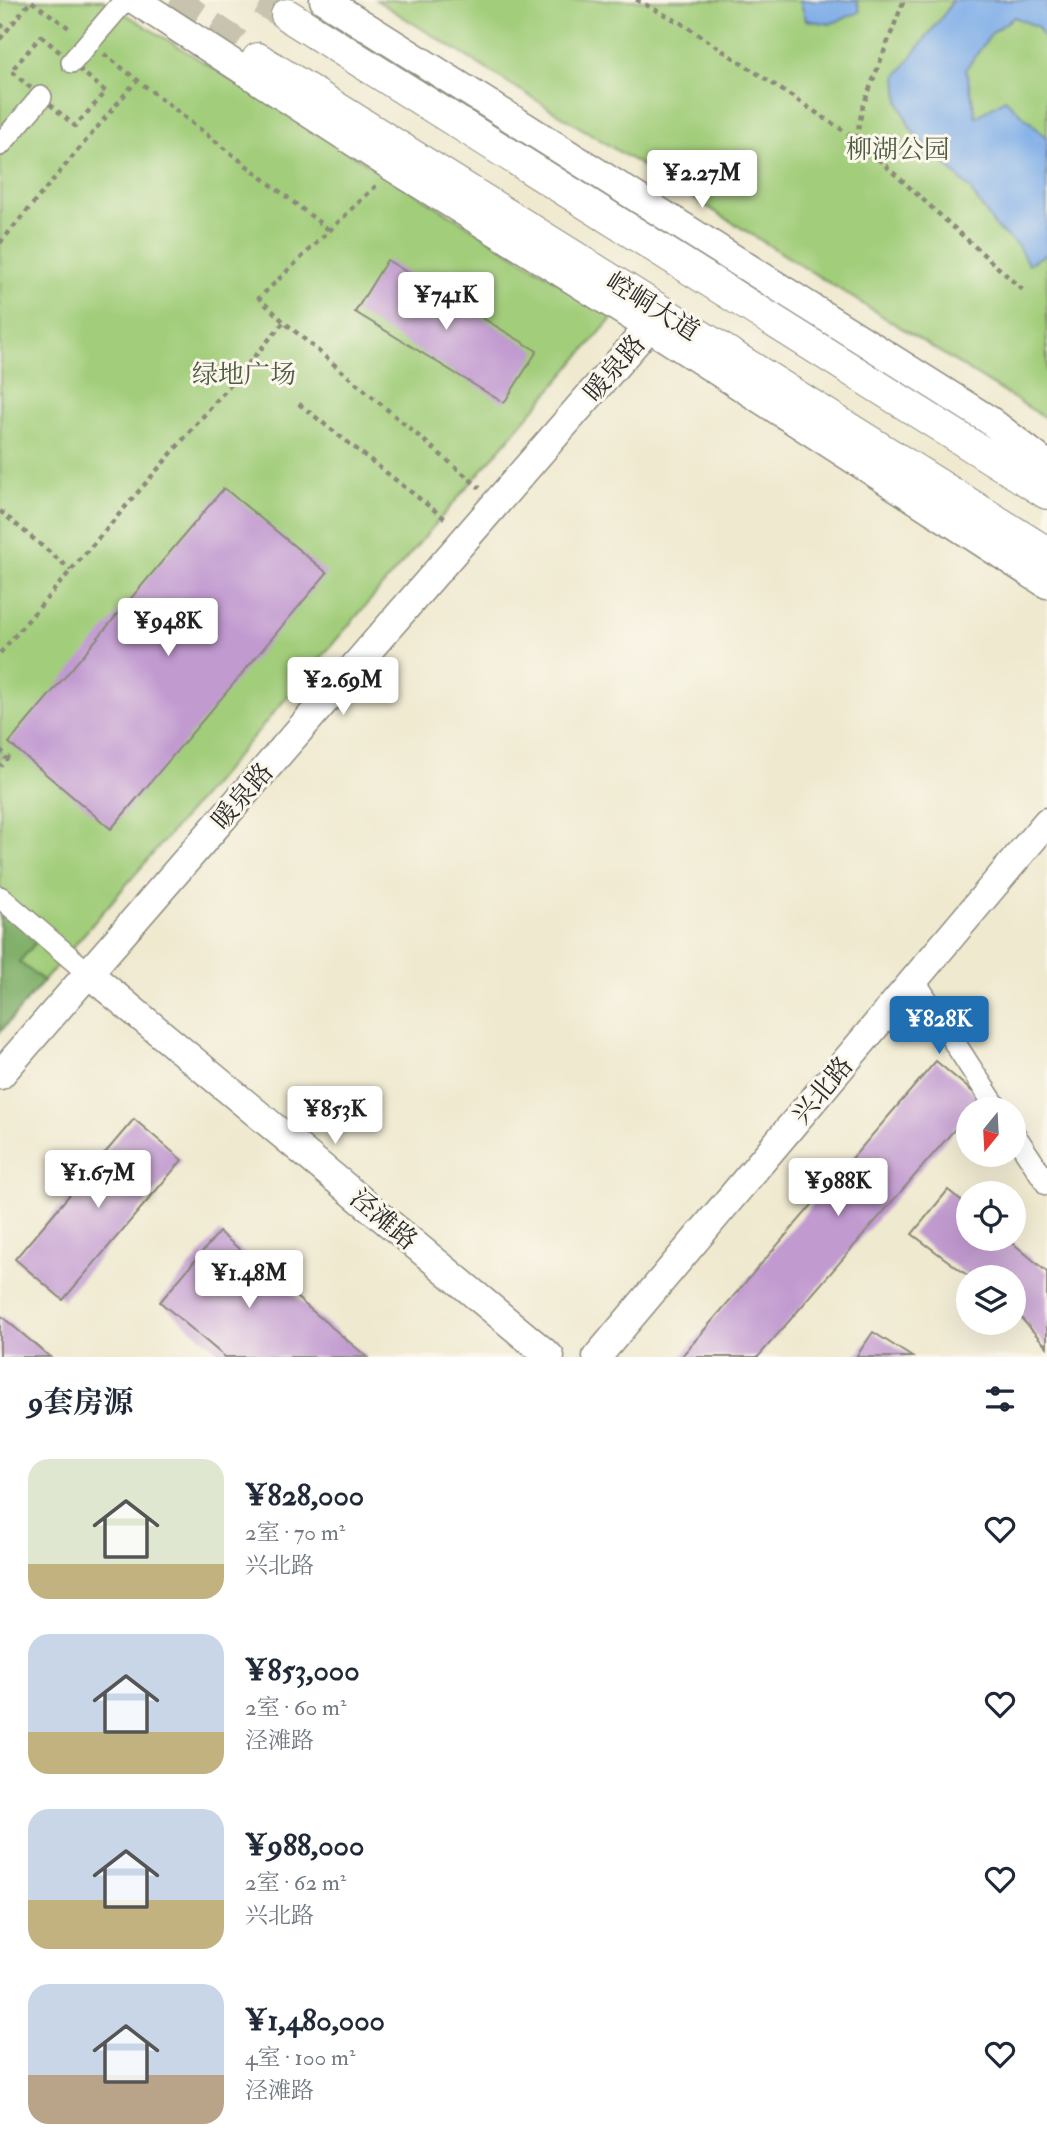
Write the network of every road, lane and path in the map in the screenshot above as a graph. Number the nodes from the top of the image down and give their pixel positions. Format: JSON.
{"nodes":[{"id":1,"x":125,"y":0,"type":"edge"},
{"id":2,"x":135,"y":0,"type":"edge"},
{"id":3,"x":324,"y":0,"type":"edge"},
{"id":4,"x":636,"y":0,"type":"edge"},
{"id":5,"x":904,"y":0,"type":"edge"},
{"id":6,"x":287,"y":15,"type":"tunnel mouth"},
{"id":7,"x":0,"y":24,"type":"edge"},
{"id":8,"x":7,"y":30,"type":"junction"},
{"id":9,"x":0,"y":39,"type":"edge"},
{"id":10,"x":89,"y":42,"type":"junction"},
{"id":11,"x":258,"y":59,"type":"tunnel mouth"},
{"id":12,"x":72,"y":62,"type":"dead end"},
{"id":13,"x":137,"y":80,"type":"junction"},
{"id":14,"x":41,"y":97,"type":"dead end"},
{"id":15,"x":856,"y":139,"type":"junction"},
{"id":16,"x":0,"y":145,"type":"edge"},
{"id":17,"x":394,"y":168,"type":"junction"},
{"id":18,"x":329,"y":230,"type":"junction"},
{"id":19,"x":0,"y":243,"type":"edge"},
{"id":20,"x":1025,"y":292,"type":"dead end"},
{"id":21,"x":284,"y":322,"type":"junction"},
{"id":22,"x":649,"y":327,"type":"junction"},
{"id":23,"x":299,"y":404,"type":"dead end"},
{"id":24,"x":1047,"y":465,"type":"edge"},
{"id":25,"x":1047,"y":493,"type":"edge"},
{"id":26,"x":497,"y":503,"type":"junction"},
{"id":27,"x":0,"y":511,"type":"edge"},
{"id":28,"x":468,"y":536,"type":"junction"},
{"id":29,"x":1047,"y":553,"type":"edge"},
{"id":30,"x":71,"y":570,"type":"junction"},
{"id":31,"x":1047,"y":583,"type":"edge"},
{"id":32,"x":0,"y":653,"type":"edge"},
{"id":33,"x":0,"y":750,"type":"edge"},
{"id":34,"x":0,"y":766,"type":"edge"},
{"id":35,"x":1047,"y":822,"type":"edge"},
{"id":36,"x":0,"y":897,"type":"edge"},
{"id":37,"x":88,"y":973,"type":"junction"},
{"id":38,"x":914,"y":980,"type":"junction"},
{"id":39,"x":0,"y":1075,"type":"edge"},
{"id":40,"x":990,"y":1097,"type":"edge"},
{"id":41,"x":1026,"y":1152,"type":"edge"},
{"id":42,"x":1047,"y":1184,"type":"edge"},
{"id":43,"x":550,"y":1357,"type":"edge"},
{"id":44,"x":597,"y":1357,"type":"edge"}],
"edges":[{"from":1,"to":10,"type":"street"},
{"from":2,"to":17,"type":"street"},
{"from":3,"to":24,"type":"street"},
{"from":4,"to":15,"type":"path"},
{"from":5,"to":15,"type":"path"},
{"from":6,"to":25,"type":"main road","name":"崆峒大道"},
{"from":7,"to":8,"type":"path"},
{"from":8,"to":9,"type":"path"},
{"from":8,"to":10,"type":"path"},
{"from":10,"to":12,"type":"street"},
{"from":10,"to":13,"type":"path"},
{"from":11,"to":29,"type":"main road","name":"崆峒大道"},
{"from":13,"to":18,"type":"path"},
{"from":13,"to":19,"type":"path"},
{"from":14,"to":16,"type":"street"},
{"from":15,"to":20,"type":"path"},
{"from":17,"to":18,"type":"path"},
{"from":17,"to":22,"type":"street"},
{"from":18,"to":21,"type":"path"},
{"from":21,"to":26,"type":"path"},
{"from":21,"to":30,"type":"path"},
{"from":22,"to":26,"type":"street","name":"暖泉路"},
{"from":22,"to":31,"type":"street"},
{"from":23,"to":28,"type":"path"},
{"from":26,"to":28,"type":"street","name":"暖泉路"},
{"from":27,"to":30,"type":"path"},
{"from":28,"to":37,"type":"street","name":"暖泉路"},
{"from":30,"to":32,"type":"path"},
{"from":33,"to":34,"type":"path"},
{"from":35,"to":38,"type":"street","name":"兴北路"},
{"from":36,"to":37,"type":"street"},
{"from":37,"to":39,"type":"street","name":"暖泉路"},
{"from":37,"to":43,"type":"street","name":"泾滩路"},
{"from":38,"to":40,"type":"street"},
{"from":38,"to":44,"type":"street","name":"兴北路"},
{"from":41,"to":42,"type":"street"}]}
